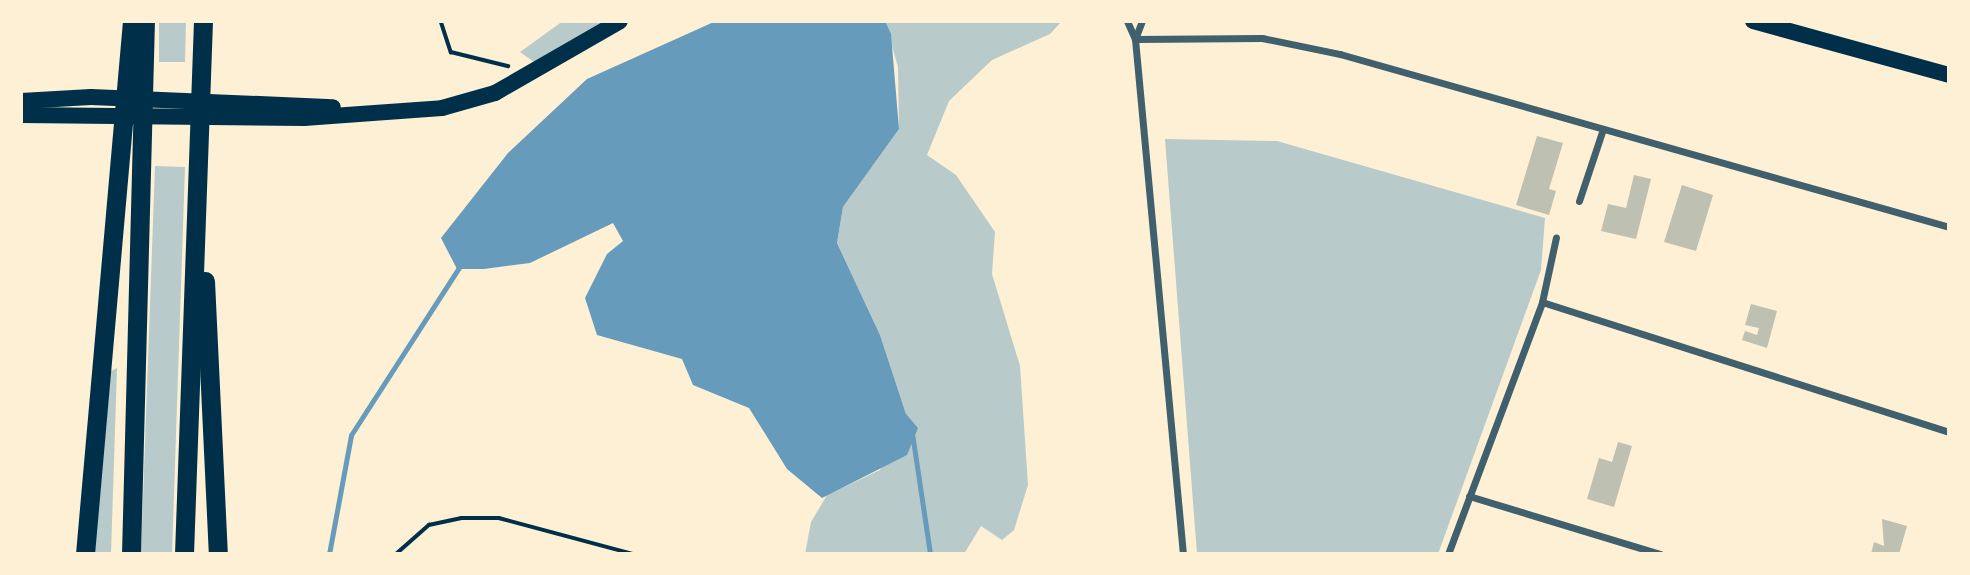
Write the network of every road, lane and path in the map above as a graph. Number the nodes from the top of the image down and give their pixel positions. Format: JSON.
{"nodes":[{"id":1,"x":132,"y":21,"type":"edge"},
{"id":2,"x":145,"y":21,"type":"edge"},
{"id":3,"x":203,"y":21,"type":"edge"},
{"id":4,"x":441,"y":21,"type":"edge"},
{"id":5,"x":620,"y":21,"type":"edge"},
{"id":6,"x":1127,"y":21,"type":"edge"},
{"id":7,"x":1142,"y":21,"type":"edge"},
{"id":8,"x":1753,"y":21,"type":"edge"},
{"id":9,"x":1135,"y":39,"type":"junction"},
{"id":10,"x":137,"y":52,"type":"junction"},
{"id":11,"x":541,"y":67,"type":"junction"},
{"id":12,"x":1949,"y":75,"type":"edge"},
{"id":13,"x":21,"y":101,"type":"edge"},
{"id":14,"x":413,"y":111,"type":"junction"},
{"id":15,"x":21,"y":115,"type":"edge"},
{"id":16,"x":1603,"y":129,"type":"junction"},
{"id":17,"x":133,"y":164,"type":"junction"},
{"id":18,"x":200,"y":168,"type":"junction"},
{"id":19,"x":1579,"y":201,"type":"dead end"},
{"id":20,"x":1949,"y":227,"type":"edge"},
{"id":21,"x":1556,"y":237,"type":"dead end"},
{"id":22,"x":1542,"y":302,"type":"junction"},
{"id":23,"x":1949,"y":432,"type":"edge"},
{"id":24,"x":1469,"y":496,"type":"junction"},
{"id":25,"x":85,"y":554,"type":"edge"},
{"id":26,"x":131,"y":554,"type":"edge"},
{"id":27,"x":184,"y":554,"type":"edge"},
{"id":28,"x":218,"y":554,"type":"edge"},
{"id":29,"x":397,"y":554,"type":"edge"},
{"id":30,"x":633,"y":554,"type":"edge"},
{"id":31,"x":1183,"y":554,"type":"edge"},
{"id":32,"x":1448,"y":554,"type":"edge"},
{"id":33,"x":1660,"y":554,"type":"edge"}],
"edges":[{"from":1,"to":10,"type":"highway"},
{"from":2,"to":10,"type":"highway"},
{"from":3,"to":18,"type":"highway"},
{"from":4,"to":11,"type":"path"},
{"from":5,"to":11,"type":"main road"},
{"from":6,"to":9,"type":"street"},
{"from":7,"to":9,"type":"street"},
{"from":8,"to":12,"type":"main road"},
{"from":9,"to":16,"type":"street"},
{"from":9,"to":31,"type":"street"},
{"from":10,"to":17,"type":"highway"},
{"from":11,"to":14,"type":"main road"},
{"from":13,"to":14,"type":"main road"},
{"from":14,"to":15,"type":"main road"},
{"from":16,"to":19,"type":"street"},
{"from":16,"to":20,"type":"street"},
{"from":17,"to":25,"type":"highway"},
{"from":17,"to":26,"type":"highway"},
{"from":18,"to":27,"type":"highway"},
{"from":18,"to":28,"type":"highway"},
{"from":21,"to":22,"type":"street"},
{"from":22,"to":23,"type":"street"},
{"from":22,"to":24,"type":"street"},
{"from":24,"to":32,"type":"street"},
{"from":24,"to":33,"type":"street"},
{"from":29,"to":30,"type":"path"}]}
